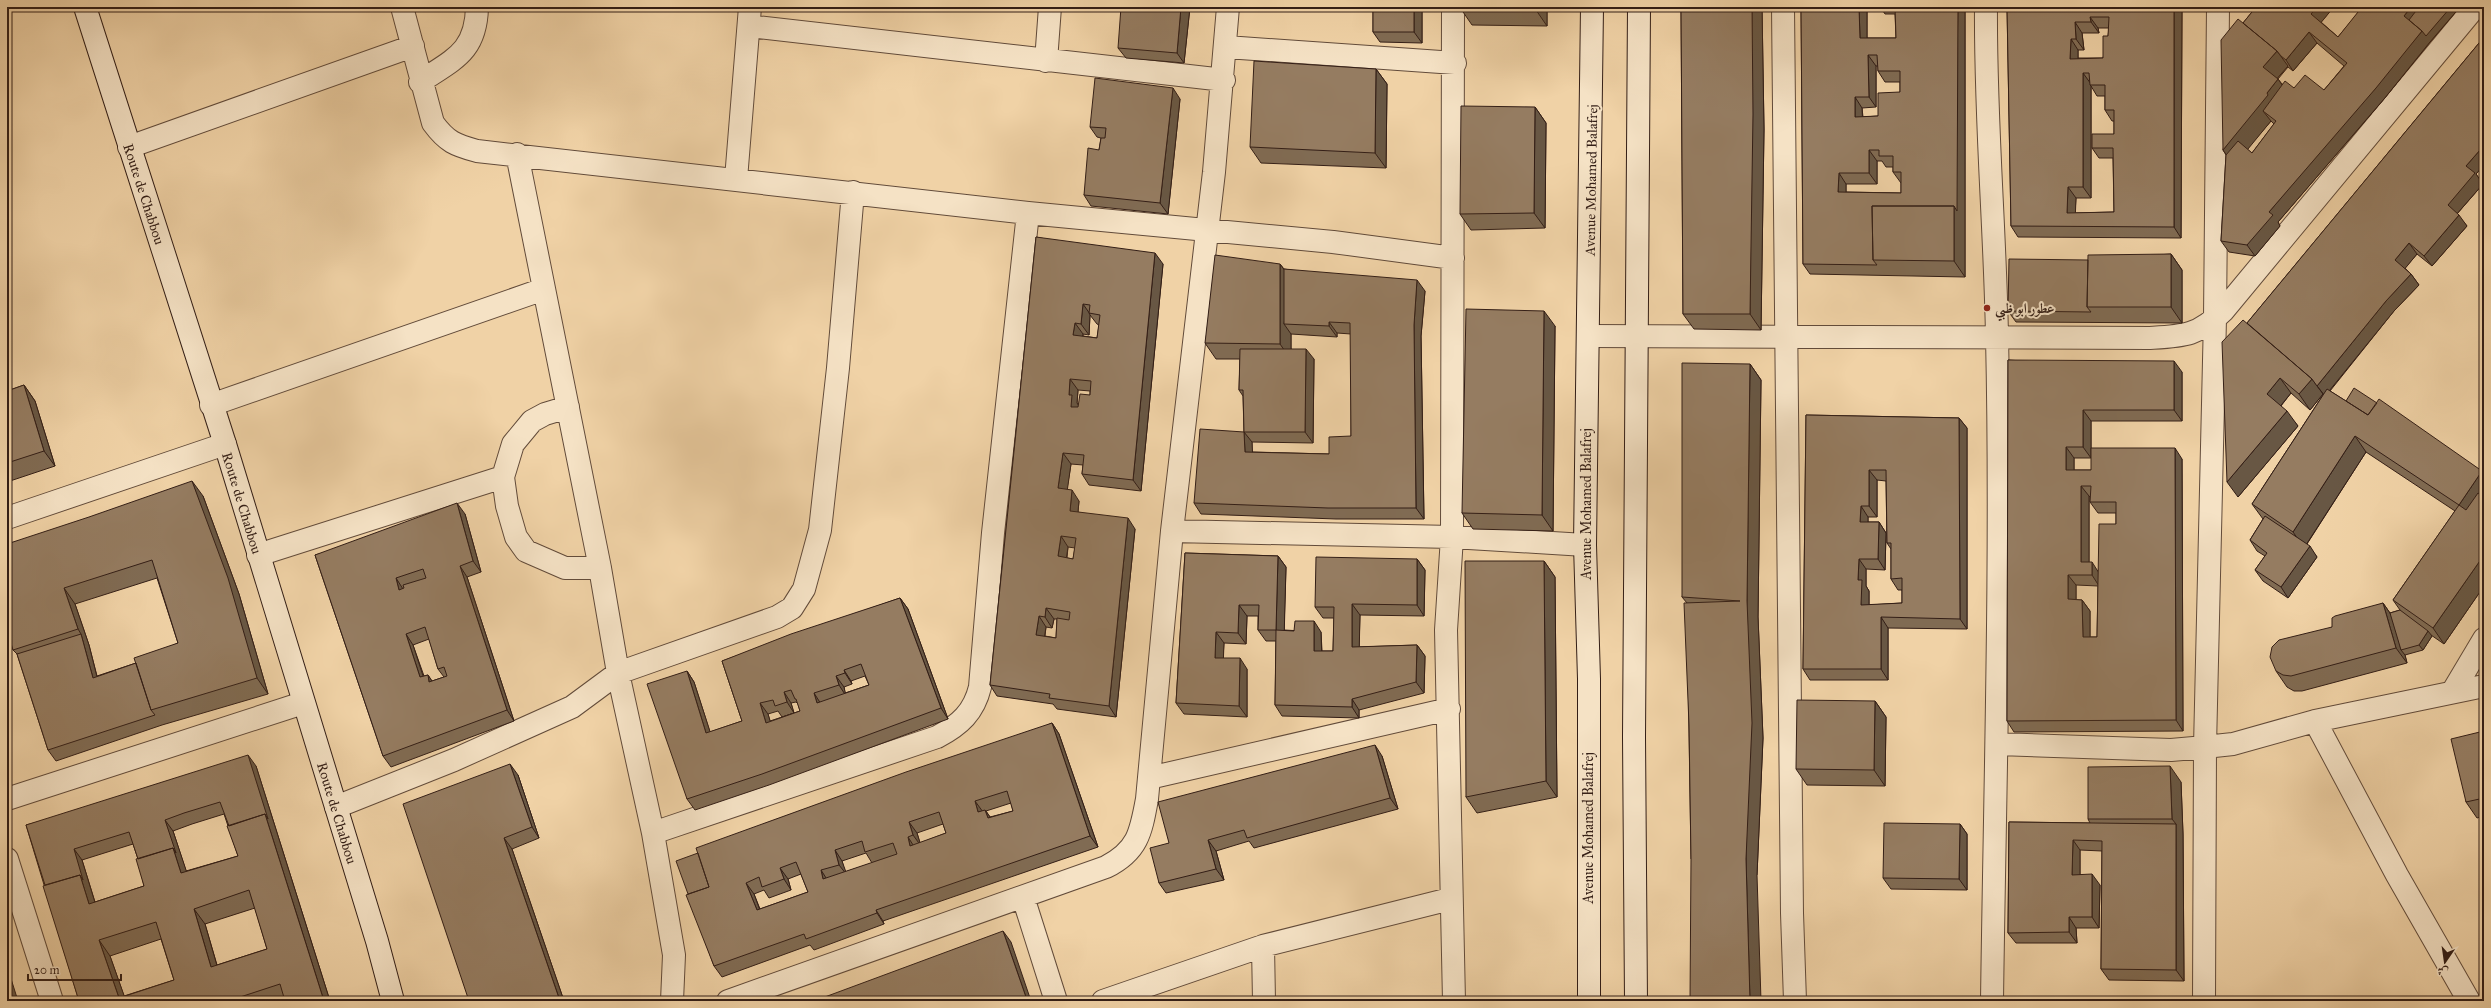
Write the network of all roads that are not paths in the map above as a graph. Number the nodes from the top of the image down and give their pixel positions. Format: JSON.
{"nodes":[{"id":1,"x":85,"y":7,"type":"edge"},
{"id":2,"x":402,"y":7,"type":"edge"},
{"id":3,"x":477,"y":7,"type":"edge"},
{"id":4,"x":1050,"y":7,"type":"edge"},
{"id":5,"x":1228,"y":7,"type":"edge"},
{"id":6,"x":1453,"y":7,"type":"edge"},
{"id":7,"x":1592,"y":7,"type":"edge"},
{"id":8,"x":1639,"y":7,"type":"edge"},
{"id":9,"x":1783,"y":7,"type":"edge"},
{"id":10,"x":1986,"y":7,"type":"edge"},
{"id":11,"x":2475,"y":7,"type":"edge"},
{"id":12,"x":2220,"y":9,"type":"edge"},
{"id":13,"x":750,"y":17,"type":"edge"},
{"id":14,"x":413,"y":46,"type":"junction"},
{"id":15,"x":1226,"y":47,"type":"junction"},
{"id":16,"x":1046,"y":61,"type":"junction"},
{"id":17,"x":1455,"y":63,"type":"junction"},
{"id":18,"x":1224,"y":80,"type":"junction"},
{"id":19,"x":420,"y":82,"type":"junction"},
{"id":20,"x":129,"y":147,"type":"junction"},
{"id":21,"x":517,"y":154,"type":"junction"},
{"id":22,"x":736,"y":179,"type":"junction"},
{"id":23,"x":853,"y":192,"type":"junction"},
{"id":24,"x":1028,"y":213,"type":"junction"},
{"id":25,"x":1208,"y":230,"type":"junction"},
{"id":26,"x":1453,"y":258,"type":"junction"},
{"id":27,"x":544,"y":289,"type":"junction"},
{"id":28,"x":2215,"y":318,"type":"junction"},
{"id":29,"x":1588,"y":336,"type":"junction"},
{"id":30,"x":1997,"y":336,"type":"junction"},
{"id":31,"x":1636,"y":337,"type":"junction"},
{"id":32,"x":1786,"y":337,"type":"junction"},
{"id":33,"x":211,"y":405,"type":"junction"},
{"id":34,"x":568,"y":407,"type":"junction"},
{"id":35,"x":224,"y":444,"type":"junction"},
{"id":36,"x":502,"y":477,"type":"junction"},
{"id":37,"x":7,"y":518,"type":"edge"},
{"id":38,"x":1172,"y":531,"type":"junction"},
{"id":39,"x":1452,"y":537,"type":"junction"},
{"id":40,"x":1584,"y":545,"type":"junction"},
{"id":41,"x":258,"y":555,"type":"junction"},
{"id":42,"x":600,"y":568,"type":"junction"},
{"id":43,"x":2484,"y":639,"type":"edge"},
{"id":44,"x":618,"y":673,"type":"junction"},
{"id":45,"x":2484,"y":686,"type":"edge"},
{"id":46,"x":2453,"y":691,"type":"junction"},
{"id":47,"x":304,"y":703,"type":"junction"},
{"id":48,"x":1449,"y":709,"type":"junction"},
{"id":49,"x":2314,"y":721,"type":"junction"},
{"id":50,"x":1998,"y":744,"type":"junction"},
{"id":51,"x":2205,"y":747,"type":"junction"},
{"id":52,"x":1149,"y":778,"type":"junction"},
{"id":53,"x":7,"y":799,"type":"edge"},
{"id":54,"x":336,"y":807,"type":"junction"},
{"id":55,"x":653,"y":833,"type":"junction"},
{"id":56,"x":7,"y":859,"type":"edge"},
{"id":57,"x":1023,"y":897,"type":"junction"},
{"id":58,"x":1450,"y":899,"type":"junction"},
{"id":59,"x":1263,"y":946,"type":"junction"},
{"id":60,"x":52,"y":1001,"type":"edge"},
{"id":61,"x":393,"y":1001,"type":"edge"},
{"id":62,"x":672,"y":1001,"type":"edge"},
{"id":63,"x":728,"y":1001,"type":"edge"},
{"id":64,"x":1056,"y":1001,"type":"edge"},
{"id":65,"x":1103,"y":1001,"type":"edge"},
{"id":66,"x":1264,"y":1001,"type":"edge"},
{"id":67,"x":1454,"y":1001,"type":"edge"},
{"id":68,"x":1589,"y":1001,"type":"edge"},
{"id":69,"x":1636,"y":1001,"type":"edge"},
{"id":70,"x":1794,"y":1001,"type":"edge"},
{"id":71,"x":1992,"y":1001,"type":"edge"},
{"id":72,"x":2204,"y":1001,"type":"edge"},
{"id":73,"x":2469,"y":1001,"type":"edge"}],
"edges":[{"from":1,"to":20,"type":"street","name":"Route de Chabbou"},
{"from":2,"to":14,"type":"street"},
{"from":3,"to":19,"type":"street"},
{"from":4,"to":16,"type":"street"},
{"from":5,"to":15,"type":"street"},
{"from":6,"to":17,"type":"street"},
{"from":7,"to":29,"type":"street","name":"Avenue Mohamed Balafrej"},
{"from":8,"to":31,"type":"street"},
{"from":9,"to":32,"type":"street"},
{"from":10,"to":30,"type":"street"},
{"from":11,"to":28,"type":"street"},
{"from":12,"to":28,"type":"street"},
{"from":13,"to":16,"type":"street"},
{"from":13,"to":22,"type":"street"},
{"from":14,"to":19,"type":"street"},
{"from":14,"to":20,"type":"street"},
{"from":15,"to":17,"type":"street"},
{"from":15,"to":18,"type":"street"},
{"from":16,"to":18,"type":"street"},
{"from":17,"to":26,"type":"street"},
{"from":18,"to":25,"type":"street"},
{"from":19,"to":21,"type":"street"},
{"from":20,"to":33,"type":"street","name":"Route de Chabbou"},
{"from":21,"to":22,"type":"street"},
{"from":21,"to":27,"type":"street"},
{"from":22,"to":23,"type":"street"},
{"from":23,"to":24,"type":"street"},
{"from":23,"to":44,"type":"street"},
{"from":24,"to":25,"type":"street"},
{"from":24,"to":55,"type":"street"},
{"from":25,"to":26,"type":"street"},
{"from":25,"to":38,"type":"street"},
{"from":26,"to":39,"type":"street"},
{"from":27,"to":33,"type":"street"},
{"from":27,"to":34,"type":"street"},
{"from":28,"to":30,"type":"street"},
{"from":28,"to":51,"type":"street"},
{"from":29,"to":31,"type":"street"},
{"from":29,"to":40,"type":"street","name":"Avenue Mohamed Balafrej"},
{"from":30,"to":32,"type":"street"},
{"from":30,"to":50,"type":"street"},
{"from":31,"to":32,"type":"street"},
{"from":31,"to":69,"type":"street"},
{"from":32,"to":70,"type":"street"},
{"from":33,"to":35,"type":"street","name":"Route de Chabbou"},
{"from":34,"to":36,"type":"street"},
{"from":34,"to":42,"type":"street"},
{"from":35,"to":37,"type":"street"},
{"from":35,"to":41,"type":"street","name":"Route de Chabbou"},
{"from":36,"to":41,"type":"street"},
{"from":36,"to":42,"type":"street"},
{"from":38,"to":39,"type":"street"},
{"from":38,"to":52,"type":"street"},
{"from":39,"to":40,"type":"street"},
{"from":39,"to":48,"type":"street"},
{"from":40,"to":68,"type":"street","name":"Avenue Mohamed Balafrej"},
{"from":41,"to":47,"type":"street","name":"Route de Chabbou"},
{"from":42,"to":44,"type":"street"},
{"from":43,"to":46,"type":"street"},
{"from":44,"to":54,"type":"street"},
{"from":44,"to":55,"type":"street"},
{"from":45,"to":46,"type":"street"},
{"from":46,"to":49,"type":"street"},
{"from":47,"to":53,"type":"street"},
{"from":47,"to":54,"type":"street","name":"Route de Chabbou"},
{"from":48,"to":52,"type":"street"},
{"from":48,"to":58,"type":"street"},
{"from":49,"to":51,"type":"street"},
{"from":49,"to":73,"type":"street"},
{"from":50,"to":51,"type":"street"},
{"from":50,"to":71,"type":"street"},
{"from":51,"to":72,"type":"street"},
{"from":52,"to":57,"type":"street"},
{"from":54,"to":61,"type":"street","name":"Route de Chabbou"},
{"from":55,"to":62,"type":"street"},
{"from":56,"to":60,"type":"street"},
{"from":57,"to":63,"type":"street"},
{"from":57,"to":64,"type":"street"},
{"from":58,"to":59,"type":"street"},
{"from":58,"to":67,"type":"street"},
{"from":59,"to":65,"type":"street"},
{"from":59,"to":66,"type":"street"}]}
